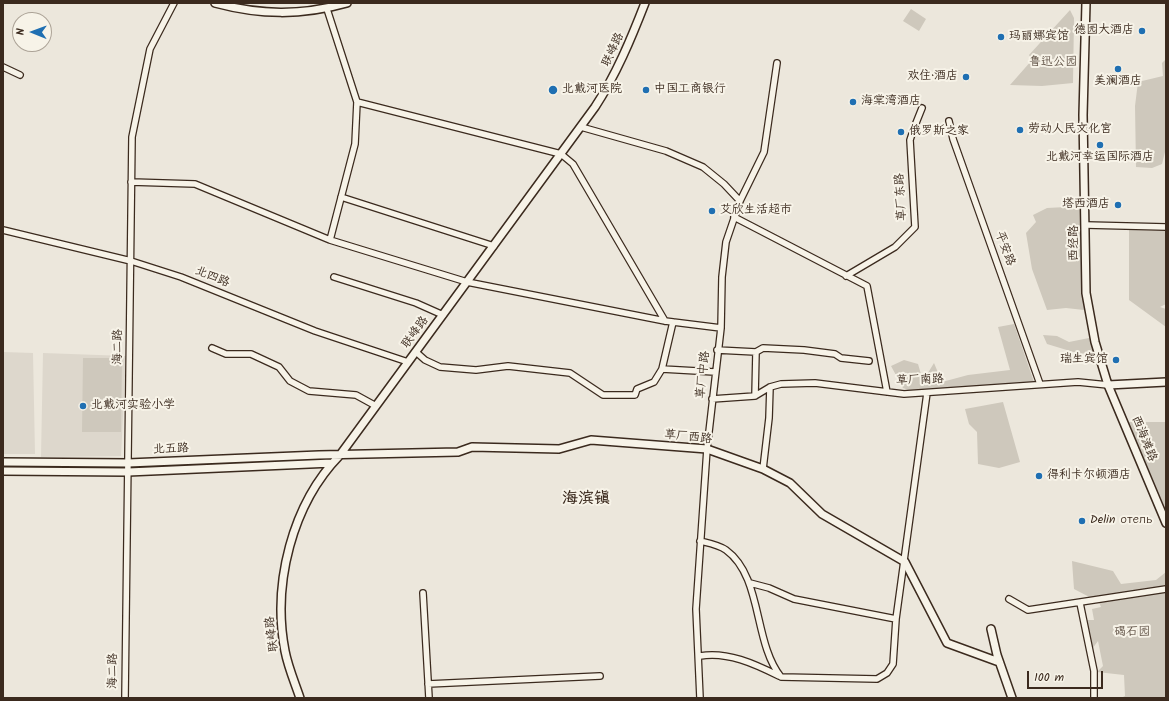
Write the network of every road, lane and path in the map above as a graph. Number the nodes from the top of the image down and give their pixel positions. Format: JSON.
{"nodes":[{"id":1,"x":174,"y":3,"type":"edge"},
{"id":2,"x":215,"y":3,"type":"edge"},
{"id":3,"x":347,"y":3,"type":"edge"},
{"id":4,"x":645,"y":3,"type":"edge"},
{"id":5,"x":1080,"y":3,"type":"edge"},
{"id":6,"x":1086,"y":3,"type":"edge"},
{"id":7,"x":327,"y":9,"type":"junction"},
{"id":8,"x":1084,"y":17,"type":"junction"},
{"id":9,"x":777,"y":63,"type":"dead end"},
{"id":10,"x":3,"y":67,"type":"edge"},
{"id":11,"x":20,"y":75,"type":"dead end"},
{"id":12,"x":357,"y":102,"type":"junction"},
{"id":13,"x":922,"y":108,"type":"dead end"},
{"id":14,"x":949,"y":121,"type":"dead end"},
{"id":15,"x":581,"y":127,"type":"junction"},
{"id":16,"x":561,"y":154,"type":"junction"},
{"id":17,"x":131,"y":182,"type":"junction"},
{"id":18,"x":341,"y":197,"type":"junction"},
{"id":19,"x":740,"y":201,"type":"junction"},
{"id":20,"x":734,"y":217,"type":"junction"},
{"id":21,"x":1086,"y":225,"type":"junction"},
{"id":22,"x":1166,"y":227,"type":"edge"},
{"id":23,"x":3,"y":230,"type":"edge"},
{"id":24,"x":330,"y":240,"type":"junction"},
{"id":25,"x":494,"y":246,"type":"junction"},
{"id":26,"x":131,"y":261,"type":"junction"},
{"id":27,"x":846,"y":276,"type":"junction"},
{"id":28,"x":334,"y":277,"type":"dead end"},
{"id":29,"x":467,"y":282,"type":"junction"},
{"id":30,"x":443,"y":315,"type":"junction"},
{"id":31,"x":665,"y":321,"type":"junction"},
{"id":32,"x":673,"y":322,"type":"junction"},
{"id":33,"x":721,"y":328,"type":"junction"},
{"id":34,"x":212,"y":348,"type":"dead end"},
{"id":35,"x":717,"y":350,"type":"junction"},
{"id":36,"x":416,"y":352,"type":"junction"},
{"id":37,"x":756,"y":352,"type":"junction"},
{"id":38,"x":869,"y":361,"type":"dead end"},
{"id":39,"x":408,"y":362,"type":"junction"},
{"id":40,"x":662,"y":369,"type":"junction"},
{"id":41,"x":715,"y":372,"type":"junction"},
{"id":42,"x":1166,"y":382,"type":"edge"},
{"id":43,"x":1040,"y":384,"type":"junction"},
{"id":44,"x":1108,"y":385,"type":"junction"},
{"id":45,"x":770,"y":387,"type":"junction"},
{"id":46,"x":887,"y":392,"type":"junction"},
{"id":47,"x":927,"y":393,"type":"junction"},
{"id":48,"x":755,"y":396,"type":"junction"},
{"id":49,"x":712,"y":399,"type":"junction"},
{"id":50,"x":376,"y":406,"type":"junction"},
{"id":51,"x":707,"y":449,"type":"junction"},
{"id":52,"x":340,"y":455,"type":"junction"},
{"id":53,"x":3,"y":462,"type":"edge"},
{"id":54,"x":128,"y":463,"type":"junction"},
{"id":55,"x":332,"y":463,"type":"junction"},
{"id":56,"x":762,"y":469,"type":"junction"},
{"id":57,"x":3,"y":471,"type":"edge"},
{"id":58,"x":128,"y":472,"type":"junction"},
{"id":59,"x":1166,"y":524,"type":"edge"},
{"id":60,"x":700,"y":540,"type":"junction"},
{"id":61,"x":905,"y":562,"type":"junction"},
{"id":62,"x":750,"y":583,"type":"junction"},
{"id":63,"x":1166,"y":589,"type":"edge"},
{"id":64,"x":423,"y":593,"type":"dead end"},
{"id":65,"x":1009,"y":599,"type":"dead end"},
{"id":66,"x":1080,"y":603,"type":"junction"},
{"id":67,"x":896,"y":619,"type":"junction"},
{"id":68,"x":991,"y":629,"type":"dead end"},
{"id":69,"x":700,"y":656,"type":"junction"},
{"id":70,"x":999,"y":662,"type":"junction"},
{"id":71,"x":600,"y":676,"type":"dead end"},
{"id":72,"x":781,"y":677,"type":"junction"},
{"id":73,"x":428,"y":684,"type":"junction"},
{"id":74,"x":125,"y":698,"type":"edge"},
{"id":75,"x":300,"y":698,"type":"edge"},
{"id":76,"x":429,"y":698,"type":"edge"},
{"id":77,"x":700,"y":698,"type":"edge"},
{"id":78,"x":1012,"y":698,"type":"edge"},
{"id":79,"x":1094,"y":698,"type":"edge"}],
"edges":[{"from":1,"to":17,"type":"street","name":"海二路"},
{"from":2,"to":7,"type":"main road"},
{"from":3,"to":7,"type":"main road"},
{"from":4,"to":15,"type":"main road","name":"联峰路"},
{"from":5,"to":8,"type":"main road"},
{"from":6,"to":8,"type":"main road","name":"西经路"},
{"from":7,"to":12,"type":"street"},
{"from":8,"to":21,"type":"main road","name":"西经路"},
{"from":9,"to":19,"type":"street","name":"草厂中路"},
{"from":10,"to":11,"type":"street"},
{"from":12,"to":16,"type":"street"},
{"from":12,"to":18,"type":"street"},
{"from":13,"to":27,"type":"street","name":"草厂东路"},
{"from":14,"to":43,"type":"street","name":"平安路"},
{"from":15,"to":16,"type":"main road","name":"联峰路"},
{"from":15,"to":19,"type":"street"},
{"from":16,"to":25,"type":"main road","name":"联峰路"},
{"from":16,"to":31,"type":"street"},
{"from":17,"to":24,"type":"street"},
{"from":17,"to":26,"type":"street","name":"海二路"},
{"from":18,"to":24,"type":"street"},
{"from":18,"to":25,"type":"street"},
{"from":19,"to":20,"type":"street","name":"草厂中路"},
{"from":20,"to":27,"type":"street"},
{"from":20,"to":33,"type":"street","name":"草厂中路"},
{"from":21,"to":22,"type":"street"},
{"from":21,"to":44,"type":"main road","name":"西经路"},
{"from":23,"to":26,"type":"street","name":"北四路"},
{"from":24,"to":29,"type":"street"},
{"from":25,"to":29,"type":"main road","name":"联峰路"},
{"from":26,"to":39,"type":"street","name":"北四路"},
{"from":26,"to":54,"type":"street","name":"海二路"},
{"from":27,"to":46,"type":"street"},
{"from":28,"to":30,"type":"street"},
{"from":29,"to":30,"type":"main road","name":"联峰路"},
{"from":29,"to":31,"type":"street"},
{"from":30,"to":36,"type":"main road","name":"联峰路"},
{"from":31,"to":32,"type":"street"},
{"from":32,"to":33,"type":"street"},
{"from":32,"to":40,"type":"street"},
{"from":33,"to":35,"type":"street","name":"草厂中路"},
{"from":34,"to":50,"type":"street"},
{"from":35,"to":37,"type":"street"},
{"from":35,"to":41,"type":"street","name":"草厂中路"},
{"from":36,"to":39,"type":"main road","name":"联峰路"},
{"from":36,"to":40,"type":"street"},
{"from":37,"to":38,"type":"street"},
{"from":37,"to":48,"type":"street"},
{"from":39,"to":50,"type":"main road","name":"联峰路"},
{"from":40,"to":41,"type":"street"},
{"from":41,"to":49,"type":"street","name":"草厂中路"},
{"from":42,"to":44,"type":"main road"},
{"from":43,"to":44,"type":"street","name":"草厂南路"},
{"from":43,"to":47,"type":"street","name":"草厂南路"},
{"from":44,"to":59,"type":"main road","name":"西海滩路"},
{"from":45,"to":46,"type":"street","name":"草厂南路"},
{"from":45,"to":48,"type":"street","name":"草厂南路"},
{"from":45,"to":56,"type":"street"},
{"from":46,"to":47,"type":"street","name":"草厂南路"},
{"from":47,"to":61,"type":"street"},
{"from":48,"to":49,"type":"street","name":"草厂南路"},
{"from":49,"to":51,"type":"street","name":"草厂中路"},
{"from":50,"to":52,"type":"main road","name":"联峰路"},
{"from":51,"to":52,"type":"main road","name":"草厂西路"},
{"from":51,"to":56,"type":"main road","name":"草厂西路"},
{"from":51,"to":60,"type":"street","name":"草厂中路"},
{"from":52,"to":54,"type":"main road","name":"北五路"},
{"from":52,"to":55,"type":"main road","name":"联峰路"},
{"from":53,"to":54,"type":"main road","name":"北五路"},
{"from":54,"to":58,"type":"street","name":"海二路"},
{"from":55,"to":58,"type":"main road","name":"北五路"},
{"from":55,"to":75,"type":"main road","name":"联峰路"},
{"from":56,"to":61,"type":"main road","name":"草厂西路"},
{"from":57,"to":58,"type":"main road","name":"北五路"},
{"from":58,"to":74,"type":"street","name":"海二路"},
{"from":60,"to":62,"type":"street"},
{"from":60,"to":69,"type":"street","name":"草厂中路"},
{"from":61,"to":67,"type":"street"},
{"from":61,"to":70,"type":"main road"},
{"from":62,"to":67,"type":"street"},
{"from":62,"to":72,"type":"street"},
{"from":63,"to":66,"type":"street"},
{"from":64,"to":73,"type":"street"},
{"from":65,"to":66,"type":"street"},
{"from":66,"to":79,"type":"street"},
{"from":67,"to":72,"type":"street"},
{"from":68,"to":70,"type":"main road"},
{"from":69,"to":72,"type":"street"},
{"from":69,"to":77,"type":"street","name":"草厂中路"},
{"from":70,"to":78,"type":"main road"},
{"from":71,"to":73,"type":"street"},
{"from":73,"to":76,"type":"street"}]}
